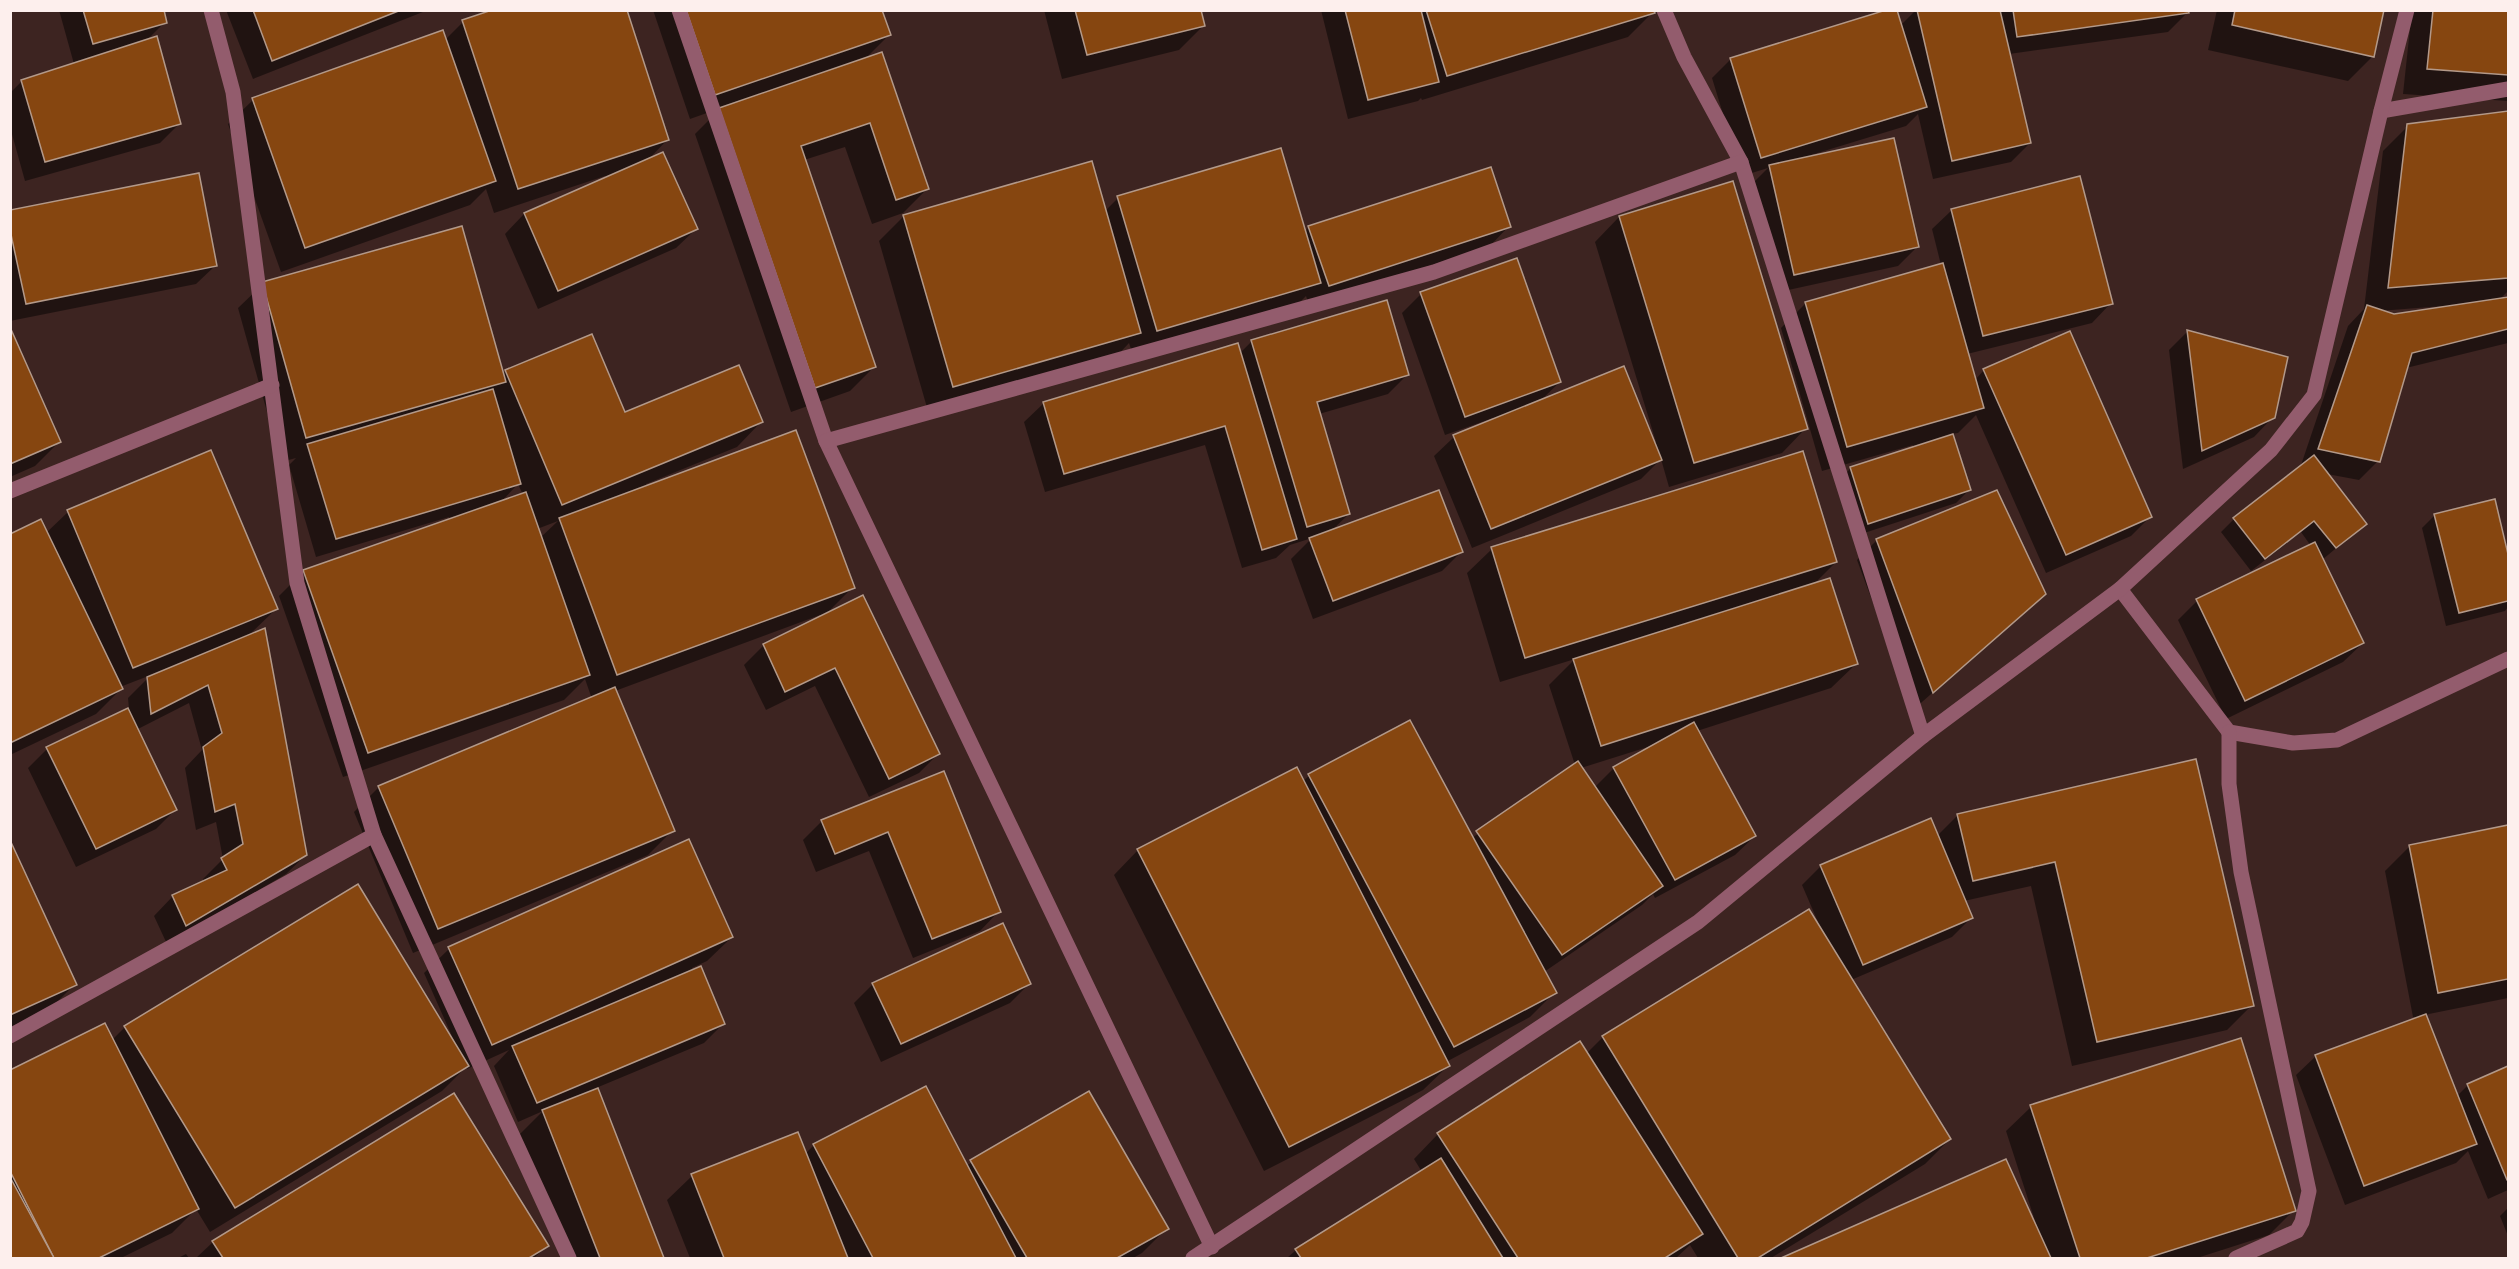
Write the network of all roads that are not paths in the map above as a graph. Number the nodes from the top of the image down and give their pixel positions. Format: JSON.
{"nodes":[{"id":1,"x":211,"y":10,"type":"edge"},
{"id":2,"x":679,"y":10,"type":"edge"},
{"id":3,"x":1664,"y":10,"type":"edge"},
{"id":4,"x":2407,"y":10,"type":"edge"},
{"id":5,"x":2508,"y":89,"type":"edge"},
{"id":6,"x":2380,"y":111,"type":"junction"},
{"id":7,"x":1741,"y":162,"type":"junction"},
{"id":8,"x":272,"y":385,"type":"junction"},
{"id":9,"x":826,"y":441,"type":"junction"},
{"id":10,"x":10,"y":491,"type":"edge"},
{"id":11,"x":2120,"y":589,"type":"junction"},
{"id":12,"x":2508,"y":659,"type":"edge"},
{"id":13,"x":2229,"y":732,"type":"junction"},
{"id":14,"x":1923,"y":736,"type":"junction"},
{"id":15,"x":374,"y":835,"type":"junction"},
{"id":16,"x":10,"y":1036,"type":"edge"},
{"id":17,"x":1212,"y":1247,"type":"junction"},
{"id":18,"x":569,"y":1258,"type":"edge"},
{"id":19,"x":1193,"y":1258,"type":"edge"},
{"id":20,"x":2236,"y":1258,"type":"edge"}],
"edges":[{"from":1,"to":8,"type":"street"},
{"from":2,"to":9,"type":"street"},
{"from":3,"to":7,"type":"street"},
{"from":4,"to":6,"type":"street"},
{"from":5,"to":6,"type":"street"},
{"from":6,"to":11,"type":"street"},
{"from":7,"to":9,"type":"street"},
{"from":7,"to":14,"type":"street"},
{"from":8,"to":10,"type":"street"},
{"from":8,"to":15,"type":"street"},
{"from":9,"to":17,"type":"street"},
{"from":11,"to":13,"type":"street"},
{"from":11,"to":14,"type":"street"},
{"from":12,"to":13,"type":"street"},
{"from":13,"to":20,"type":"street"},
{"from":14,"to":17,"type":"street"},
{"from":15,"to":16,"type":"street"},
{"from":15,"to":18,"type":"street"},
{"from":17,"to":19,"type":"street"}]}
